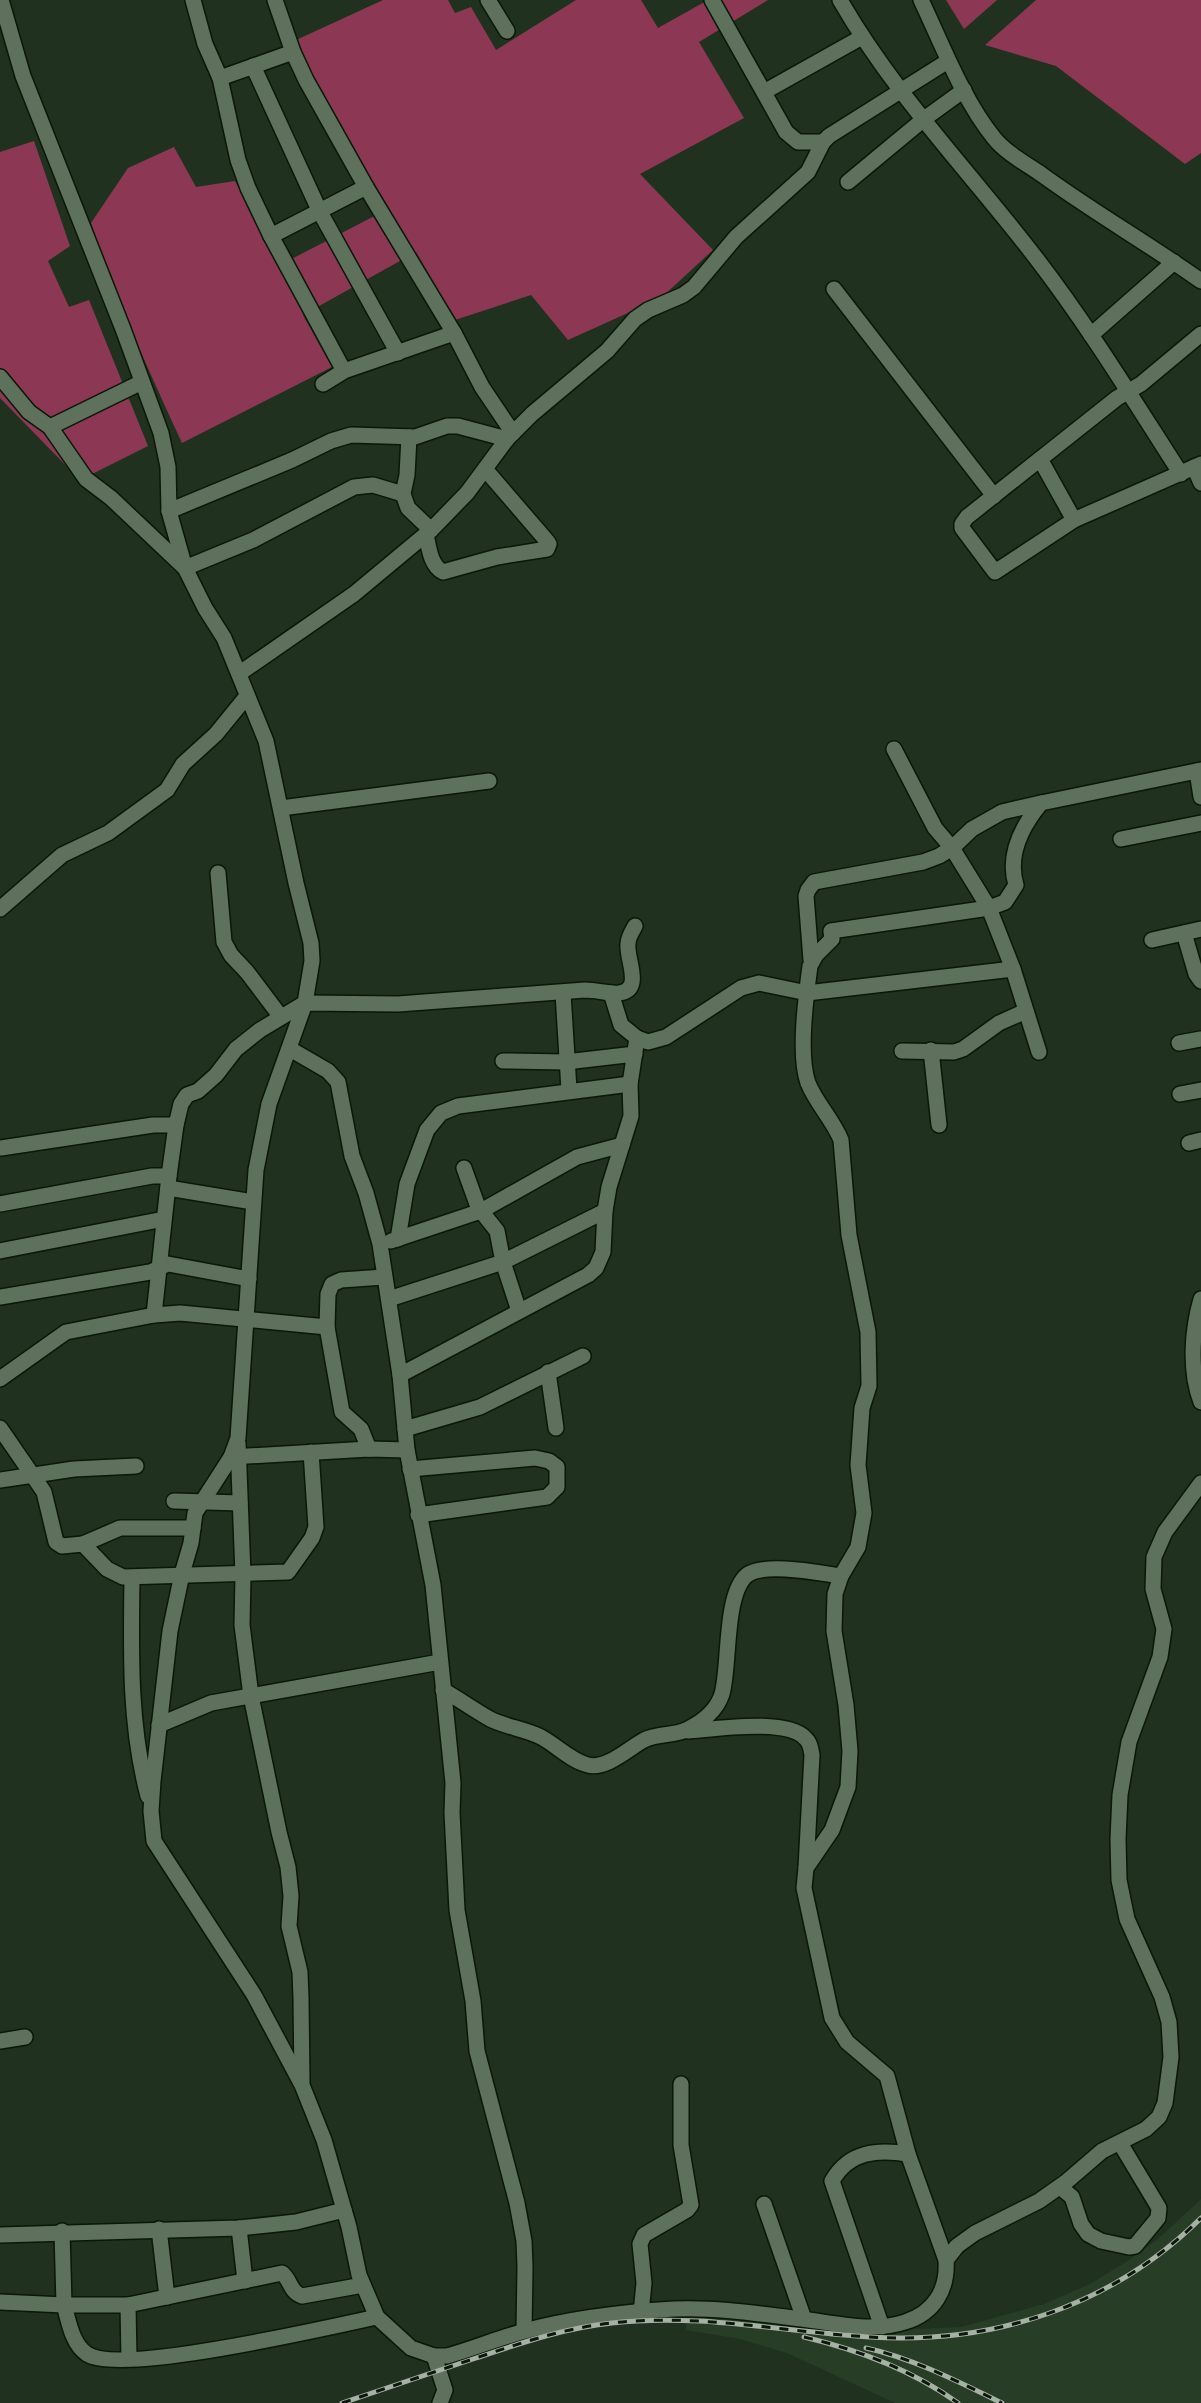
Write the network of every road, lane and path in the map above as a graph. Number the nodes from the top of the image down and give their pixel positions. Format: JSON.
{"nodes":[{"id":1,"x":1,"y":0,"type":"edge"},
{"id":2,"x":194,"y":0,"type":"edge"},
{"id":3,"x":274,"y":0,"type":"edge"},
{"id":4,"x":488,"y":0,"type":"edge"},
{"id":5,"x":712,"y":0,"type":"edge"},
{"id":6,"x":840,"y":0,"type":"edge"},
{"id":7,"x":921,"y":0,"type":"edge"},
{"id":8,"x":507,"y":31,"type":"dead end"},
{"id":9,"x":862,"y":37,"type":"junction"},
{"id":10,"x":293,"y":52,"type":"junction"},
{"id":11,"x":948,"y":61,"type":"junction"},
{"id":12,"x":253,"y":66,"type":"junction"},
{"id":13,"x":220,"y":78,"type":"junction"},
{"id":14,"x":964,"y":90,"type":"junction"},
{"id":15,"x":764,"y":92,"type":"junction"},
{"id":16,"x":901,"y":92,"type":"junction"},
{"id":17,"x":924,"y":119,"type":"junction"},
{"id":18,"x":824,"y":142,"type":"junction"},
{"id":19,"x":848,"y":182,"type":"dead end"},
{"id":20,"x":366,"y":187,"type":"junction"},
{"id":21,"x":320,"y":212,"type":"junction"},
{"id":22,"x":271,"y":236,"type":"junction"},
{"id":23,"x":1174,"y":262,"type":"junction"},
{"id":24,"x":1198,"y":275,"type":"edge"},
{"id":25,"x":834,"y":290,"type":"dead end"},
{"id":26,"x":454,"y":333,"type":"junction"},
{"id":27,"x":1201,"y":334,"type":"edge"},
{"id":28,"x":1091,"y":335,"type":"junction"},
{"id":29,"x":398,"y":353,"type":"junction"},
{"id":30,"x":344,"y":371,"type":"junction"},
{"id":31,"x":0,"y":377,"type":"edge"},
{"id":32,"x":142,"y":382,"type":"junction"},
{"id":33,"x":322,"y":384,"type":"dead end"},
{"id":34,"x":1128,"y":392,"type":"junction"},
{"id":35,"x":50,"y":427,"type":"junction"},
{"id":36,"x":409,"y":436,"type":"junction"},
{"id":37,"x":510,"y":436,"type":"junction"},
{"id":38,"x":1040,"y":459,"type":"junction"},
{"id":39,"x":1192,"y":468,"type":"edge"},
{"id":40,"x":485,"y":469,"type":"junction"},
{"id":41,"x":1201,"y":483,"type":"edge"},
{"id":42,"x":403,"y":494,"type":"junction"},
{"id":43,"x":994,"y":496,"type":"junction"},
{"id":44,"x":168,"y":511,"type":"junction"},
{"id":45,"x":1074,"y":520,"type":"junction"},
{"id":46,"x":428,"y":532,"type":"junction"},
{"id":47,"x":185,"y":568,"type":"junction"},
{"id":48,"x":240,"y":673,"type":"junction"},
{"id":49,"x":248,"y":696,"type":"junction"},
{"id":50,"x":894,"y":749,"type":"dead end"},
{"id":51,"x":1199,"y":770,"type":"edge"},
{"id":52,"x":489,"y":782,"type":"dead end"},
{"id":53,"x":1201,"y":797,"type":"edge"},
{"id":54,"x":1041,"y":803,"type":"junction"},
{"id":55,"x":281,"y":808,"type":"junction"},
{"id":56,"x":1201,"y":823,"type":"edge"},
{"id":57,"x":1121,"y":839,"type":"dead end"},
{"id":58,"x":952,"y":848,"type":"junction"},
{"id":59,"x":218,"y":873,"type":"dead end"},
{"id":60,"x":989,"y":908,"type":"junction"},
{"id":61,"x":0,"y":909,"type":"edge"},
{"id":62,"x":635,"y":926,"type":"dead end"},
{"id":63,"x":1201,"y":929,"type":"edge"},
{"id":64,"x":1184,"y":933,"type":"junction"},
{"id":65,"x":1152,"y":940,"type":"dead end"},
{"id":66,"x":811,"y":960,"type":"junction"},
{"id":67,"x":1013,"y":969,"type":"junction"},
{"id":68,"x":1201,"y":981,"type":"edge"},
{"id":69,"x":563,"y":993,"type":"junction"},
{"id":70,"x":611,"y":993,"type":"junction"},
{"id":71,"x":807,"y":993,"type":"junction"},
{"id":72,"x":305,"y":1003,"type":"junction"},
{"id":73,"x":1026,"y":1011,"type":"junction"},
{"id":74,"x":281,"y":1017,"type":"junction"},
{"id":75,"x":637,"y":1038,"type":"junction"},
{"id":76,"x":1201,"y":1039,"type":"edge"},
{"id":77,"x":1179,"y":1043,"type":"dead end"},
{"id":78,"x":290,"y":1049,"type":"junction"},
{"id":79,"x":931,"y":1050,"type":"junction"},
{"id":80,"x":902,"y":1051,"type":"dead end"},
{"id":81,"x":1039,"y":1052,"type":"dead end"},
{"id":82,"x":634,"y":1054,"type":"junction"},
{"id":83,"x":503,"y":1061,"type":"dead end"},
{"id":84,"x":566,"y":1062,"type":"junction"},
{"id":85,"x":630,"y":1084,"type":"junction"},
{"id":86,"x":568,"y":1090,"type":"junction"},
{"id":87,"x":1201,"y":1090,"type":"edge"},
{"id":88,"x":1180,"y":1094,"type":"dead end"},
{"id":89,"x":176,"y":1125,"type":"junction"},
{"id":90,"x":939,"y":1125,"type":"dead end"},
{"id":91,"x":622,"y":1145,"type":"junction"},
{"id":92,"x":1,"y":1148,"type":"edge"},
{"id":93,"x":464,"y":1168,"type":"dead end"},
{"id":94,"x":168,"y":1182,"type":"junction"},
{"id":95,"x":254,"y":1202,"type":"junction"},
{"id":96,"x":0,"y":1204,"type":"edge"},
{"id":97,"x":481,"y":1211,"type":"junction"},
{"id":98,"x":605,"y":1211,"type":"junction"},
{"id":99,"x":164,"y":1219,"type":"junction"},
{"id":100,"x":398,"y":1239,"type":"junction"},
{"id":101,"x":380,"y":1244,"type":"junction"},
{"id":102,"x":0,"y":1251,"type":"edge"},
{"id":103,"x":503,"y":1262,"type":"junction"},
{"id":104,"x":159,"y":1268,"type":"junction"},
{"id":105,"x":384,"y":1277,"type":"junction"},
{"id":106,"x":249,"y":1280,"type":"junction"},
{"id":107,"x":0,"y":1297,"type":"edge"},
{"id":108,"x":389,"y":1299,"type":"junction"},
{"id":109,"x":1201,"y":1299,"type":"edge"},
{"id":110,"x":519,"y":1311,"type":"junction"},
{"id":111,"x":154,"y":1315,"type":"junction"},
{"id":112,"x":245,"y":1320,"type":"junction"},
{"id":113,"x":327,"y":1327,"type":"junction"},
{"id":114,"x":583,"y":1356,"type":"dead end"},
{"id":115,"x":548,"y":1372,"type":"junction"},
{"id":116,"x":400,"y":1375,"type":"junction"},
{"id":117,"x":0,"y":1379,"type":"edge"},
{"id":118,"x":1201,"y":1402,"type":"edge"},
{"id":119,"x":0,"y":1428,"type":"edge"},
{"id":120,"x":556,"y":1428,"type":"dead end"},
{"id":121,"x":405,"y":1429,"type":"junction"},
{"id":122,"x":369,"y":1449,"type":"junction"},
{"id":123,"x":407,"y":1450,"type":"junction"},
{"id":124,"x":311,"y":1452,"type":"junction"},
{"id":125,"x":235,"y":1457,"type":"junction"},
{"id":126,"x":136,"y":1466,"type":"dead end"},
{"id":127,"x":410,"y":1469,"type":"junction"},
{"id":128,"x":33,"y":1476,"type":"junction"},
{"id":129,"x":0,"y":1480,"type":"edge"},
{"id":130,"x":1201,"y":1483,"type":"edge"},
{"id":131,"x":174,"y":1501,"type":"dead end"},
{"id":132,"x":201,"y":1502,"type":"junction"},
{"id":133,"x":240,"y":1503,"type":"junction"},
{"id":134,"x":418,"y":1515,"type":"junction"},
{"id":135,"x":193,"y":1528,"type":"junction"},
{"id":136,"x":83,"y":1544,"type":"junction"},
{"id":137,"x":182,"y":1574,"type":"junction"},
{"id":138,"x":243,"y":1575,"type":"junction"},
{"id":139,"x":841,"y":1576,"type":"junction"},
{"id":140,"x":132,"y":1578,"type":"junction"},
{"id":141,"x":440,"y":1662,"type":"junction"},
{"id":142,"x":443,"y":1690,"type":"junction"},
{"id":143,"x":251,"y":1696,"type":"junction"},
{"id":144,"x":159,"y":1725,"type":"junction"},
{"id":145,"x":687,"y":1731,"type":"junction"},
{"id":146,"x":151,"y":1811,"type":"junction"},
{"id":147,"x":806,"y":1868,"type":"junction"},
{"id":148,"x":25,"y":2037,"type":"dead end"},
{"id":149,"x":0,"y":2041,"type":"edge"},
{"id":150,"x":681,"y":2084,"type":"dead end"},
{"id":151,"x":302,"y":2085,"type":"junction"},
{"id":152,"x":1120,"y":2143,"type":"junction"},
{"id":153,"x":908,"y":2154,"type":"junction"},
{"id":154,"x":1060,"y":2187,"type":"junction"},
{"id":155,"x":764,"y":2204,"type":"dead end"},
{"id":156,"x":344,"y":2210,"type":"junction"},
{"id":157,"x":239,"y":2228,"type":"junction"},
{"id":158,"x":159,"y":2229,"type":"junction"},
{"id":159,"x":62,"y":2231,"type":"junction"},
{"id":160,"x":0,"y":2235,"type":"edge"},
{"id":161,"x":946,"y":2260,"type":"junction"},
{"id":162,"x":245,"y":2281,"type":"junction"},
{"id":163,"x":363,"y":2285,"type":"junction"},
{"id":164,"x":167,"y":2297,"type":"junction"},
{"id":165,"x":0,"y":2302,"type":"edge"},
{"id":166,"x":128,"y":2305,"type":"junction"},
{"id":167,"x":64,"y":2306,"type":"junction"},
{"id":168,"x":641,"y":2313,"type":"junction"},
{"id":169,"x":376,"y":2317,"type":"junction"},
{"id":170,"x":804,"y":2319,"type":"junction"},
{"id":171,"x":882,"y":2326,"type":"junction"},
{"id":172,"x":524,"y":2331,"type":"junction"},
{"id":173,"x":434,"y":2356,"type":"junction"},
{"id":174,"x":129,"y":2359,"type":"junction"},
{"id":175,"x":440,"y":2403,"type":"edge"}],
"edges":[{"from":1,"to":32,"type":"street"},
{"from":2,"to":13,"type":"street"},
{"from":3,"to":10,"type":"street"},
{"from":4,"to":8,"type":"street"},
{"from":5,"to":15,"type":"street"},
{"from":6,"to":9,"type":"street"},
{"from":7,"to":11,"type":"street"},
{"from":9,"to":15,"type":"street"},
{"from":9,"to":16,"type":"street"},
{"from":10,"to":12,"type":"street"},
{"from":10,"to":20,"type":"street"},
{"from":11,"to":14,"type":"street"},
{"from":11,"to":16,"type":"street"},
{"from":12,"to":13,"type":"street"},
{"from":12,"to":21,"type":"street"},
{"from":13,"to":22,"type":"street"},
{"from":14,"to":17,"type":"street"},
{"from":14,"to":23,"type":"street"},
{"from":15,"to":18,"type":"street"},
{"from":16,"to":17,"type":"street"},
{"from":16,"to":18,"type":"street"},
{"from":17,"to":19,"type":"street"},
{"from":17,"to":28,"type":"street"},
{"from":18,"to":37,"type":"street"},
{"from":20,"to":21,"type":"street"},
{"from":20,"to":26,"type":"street"},
{"from":21,"to":22,"type":"street"},
{"from":21,"to":29,"type":"street"},
{"from":22,"to":30,"type":"street"},
{"from":23,"to":24,"type":"street"},
{"from":23,"to":28,"type":"street"},
{"from":25,"to":43,"type":"street"},
{"from":26,"to":29,"type":"street"},
{"from":26,"to":37,"type":"street"},
{"from":27,"to":34,"type":"street"},
{"from":28,"to":34,"type":"street"},
{"from":29,"to":30,"type":"street"},
{"from":30,"to":33,"type":"street"},
{"from":31,"to":35,"type":"street"},
{"from":32,"to":35,"type":"street"},
{"from":32,"to":44,"type":"street"},
{"from":34,"to":38,"type":"street"},
{"from":34,"to":39,"type":"street"},
{"from":35,"to":47,"type":"street"},
{"from":36,"to":37,"type":"street"},
{"from":36,"to":42,"type":"street"},
{"from":36,"to":44,"type":"street"},
{"from":37,"to":40,"type":"street"},
{"from":38,"to":43,"type":"street"},
{"from":38,"to":45,"type":"street"},
{"from":39,"to":41,"type":"street"},
{"from":39,"to":45,"type":"street"},
{"from":40,"to":46,"type":"street"},
{"from":40,"to":46,"type":"street"},
{"from":42,"to":46,"type":"street"},
{"from":42,"to":47,"type":"street"},
{"from":43,"to":45,"type":"street"},
{"from":44,"to":47,"type":"street"},
{"from":46,"to":48,"type":"street"},
{"from":47,"to":48,"type":"street"},
{"from":48,"to":49,"type":"street"},
{"from":49,"to":55,"type":"street"},
{"from":49,"to":61,"type":"street"},
{"from":50,"to":58,"type":"street"},
{"from":51,"to":53,"type":"street"},
{"from":51,"to":54,"type":"street"},
{"from":52,"to":55,"type":"street"},
{"from":54,"to":58,"type":"street"},
{"from":54,"to":60,"type":"street"},
{"from":55,"to":72,"type":"street"},
{"from":56,"to":57,"type":"street"},
{"from":58,"to":60,"type":"street"},
{"from":58,"to":66,"type":"street"},
{"from":59,"to":74,"type":"street"},
{"from":60,"to":66,"type":"street"},
{"from":60,"to":67,"type":"street"},
{"from":62,"to":70,"type":"street"},
{"from":63,"to":64,"type":"street"},
{"from":64,"to":65,"type":"street"},
{"from":64,"to":68,"type":"street"},
{"from":66,"to":71,"type":"street"},
{"from":67,"to":71,"type":"street"},
{"from":67,"to":73,"type":"street"},
{"from":69,"to":70,"type":"street"},
{"from":69,"to":72,"type":"street"},
{"from":69,"to":84,"type":"street"},
{"from":70,"to":75,"type":"street"},
{"from":71,"to":75,"type":"street"},
{"from":71,"to":139,"type":"street"},
{"from":72,"to":74,"type":"street"},
{"from":72,"to":78,"type":"street"},
{"from":73,"to":79,"type":"street"},
{"from":73,"to":81,"type":"street"},
{"from":74,"to":89,"type":"street"},
{"from":75,"to":82,"type":"street"},
{"from":76,"to":77,"type":"street"},
{"from":78,"to":95,"type":"street"},
{"from":78,"to":101,"type":"street"},
{"from":79,"to":80,"type":"street"},
{"from":79,"to":90,"type":"street"},
{"from":82,"to":84,"type":"street"},
{"from":82,"to":85,"type":"street"},
{"from":83,"to":84,"type":"street"},
{"from":84,"to":86,"type":"street"},
{"from":85,"to":86,"type":"street"},
{"from":85,"to":91,"type":"street"},
{"from":86,"to":100,"type":"street"},
{"from":87,"to":88,"type":"street"},
{"from":89,"to":92,"type":"street"},
{"from":89,"to":94,"type":"street"},
{"from":91,"to":97,"type":"street"},
{"from":91,"to":98,"type":"street"},
{"from":93,"to":97,"type":"street"},
{"from":94,"to":95,"type":"street"},
{"from":94,"to":96,"type":"street"},
{"from":94,"to":99,"type":"street"},
{"from":95,"to":106,"type":"street"},
{"from":97,"to":100,"type":"street"},
{"from":97,"to":103,"type":"street"},
{"from":98,"to":103,"type":"street"},
{"from":98,"to":110,"type":"street"},
{"from":99,"to":102,"type":"street"},
{"from":99,"to":104,"type":"street"},
{"from":100,"to":101,"type":"street"},
{"from":101,"to":105,"type":"street"},
{"from":103,"to":108,"type":"street"},
{"from":103,"to":110,"type":"street"},
{"from":104,"to":106,"type":"street"},
{"from":104,"to":107,"type":"street"},
{"from":104,"to":111,"type":"street"},
{"from":105,"to":108,"type":"street"},
{"from":105,"to":113,"type":"street"},
{"from":106,"to":112,"type":"street"},
{"from":108,"to":116,"type":"street"},
{"from":109,"to":118,"type":"street"},
{"from":110,"to":116,"type":"street"},
{"from":111,"to":112,"type":"street"},
{"from":111,"to":117,"type":"street"},
{"from":112,"to":113,"type":"street"},
{"from":112,"to":125,"type":"street"},
{"from":113,"to":122,"type":"street"},
{"from":114,"to":115,"type":"street"},
{"from":115,"to":120,"type":"street"},
{"from":115,"to":121,"type":"street"},
{"from":116,"to":121,"type":"street"},
{"from":119,"to":128,"type":"street"},
{"from":121,"to":123,"type":"street"},
{"from":122,"to":123,"type":"street"},
{"from":122,"to":124,"type":"street"},
{"from":123,"to":127,"type":"street"},
{"from":124,"to":125,"type":"street"},
{"from":124,"to":138,"type":"street"},
{"from":125,"to":132,"type":"street"},
{"from":125,"to":133,"type":"street"},
{"from":126,"to":128,"type":"street"},
{"from":127,"to":134,"type":"street"},
{"from":127,"to":134,"type":"street"},
{"from":128,"to":129,"type":"street"},
{"from":128,"to":136,"type":"street"},
{"from":130,"to":152,"type":"street"},
{"from":131,"to":132,"type":"street"},
{"from":132,"to":133,"type":"street"},
{"from":132,"to":135,"type":"street"},
{"from":133,"to":138,"type":"street"},
{"from":134,"to":141,"type":"street"},
{"from":135,"to":136,"type":"street"},
{"from":135,"to":137,"type":"street"},
{"from":136,"to":140,"type":"street"},
{"from":137,"to":138,"type":"street"},
{"from":137,"to":140,"type":"street"},
{"from":137,"to":144,"type":"street"},
{"from":138,"to":143,"type":"street"},
{"from":139,"to":145,"type":"street"},
{"from":139,"to":147,"type":"street"},
{"from":140,"to":146,"type":"street"},
{"from":141,"to":142,"type":"street"},
{"from":141,"to":143,"type":"street"},
{"from":142,"to":145,"type":"street"},
{"from":142,"to":172,"type":"street"},
{"from":143,"to":144,"type":"street"},
{"from":143,"to":151,"type":"street"},
{"from":144,"to":146,"type":"street"},
{"from":145,"to":147,"type":"street"},
{"from":146,"to":151,"type":"street"},
{"from":147,"to":153,"type":"street"},
{"from":148,"to":149,"type":"street"},
{"from":150,"to":168,"type":"street"},
{"from":151,"to":156,"type":"street"},
{"from":152,"to":154,"type":"street"},
{"from":152,"to":154,"type":"street"},
{"from":153,"to":161,"type":"street"},
{"from":153,"to":171,"type":"street"},
{"from":154,"to":161,"type":"street"},
{"from":155,"to":170,"type":"street"},
{"from":156,"to":157,"type":"street"},
{"from":156,"to":163,"type":"street"},
{"from":157,"to":158,"type":"street"},
{"from":157,"to":162,"type":"street"},
{"from":158,"to":159,"type":"street"},
{"from":158,"to":164,"type":"street"},
{"from":159,"to":160,"type":"street"},
{"from":159,"to":167,"type":"street"},
{"from":161,"to":171,"type":"street"},
{"from":162,"to":163,"type":"street"},
{"from":162,"to":164,"type":"street"},
{"from":163,"to":169,"type":"street"},
{"from":164,"to":166,"type":"street"},
{"from":165,"to":167,"type":"street"},
{"from":166,"to":167,"type":"street"},
{"from":166,"to":174,"type":"street"},
{"from":167,"to":174,"type":"street"},
{"from":168,"to":170,"type":"street"},
{"from":168,"to":172,"type":"street"},
{"from":169,"to":173,"type":"street"},
{"from":169,"to":174,"type":"street"},
{"from":170,"to":171,"type":"street"},
{"from":172,"to":173,"type":"street"},
{"from":173,"to":175,"type":"street"}]}
